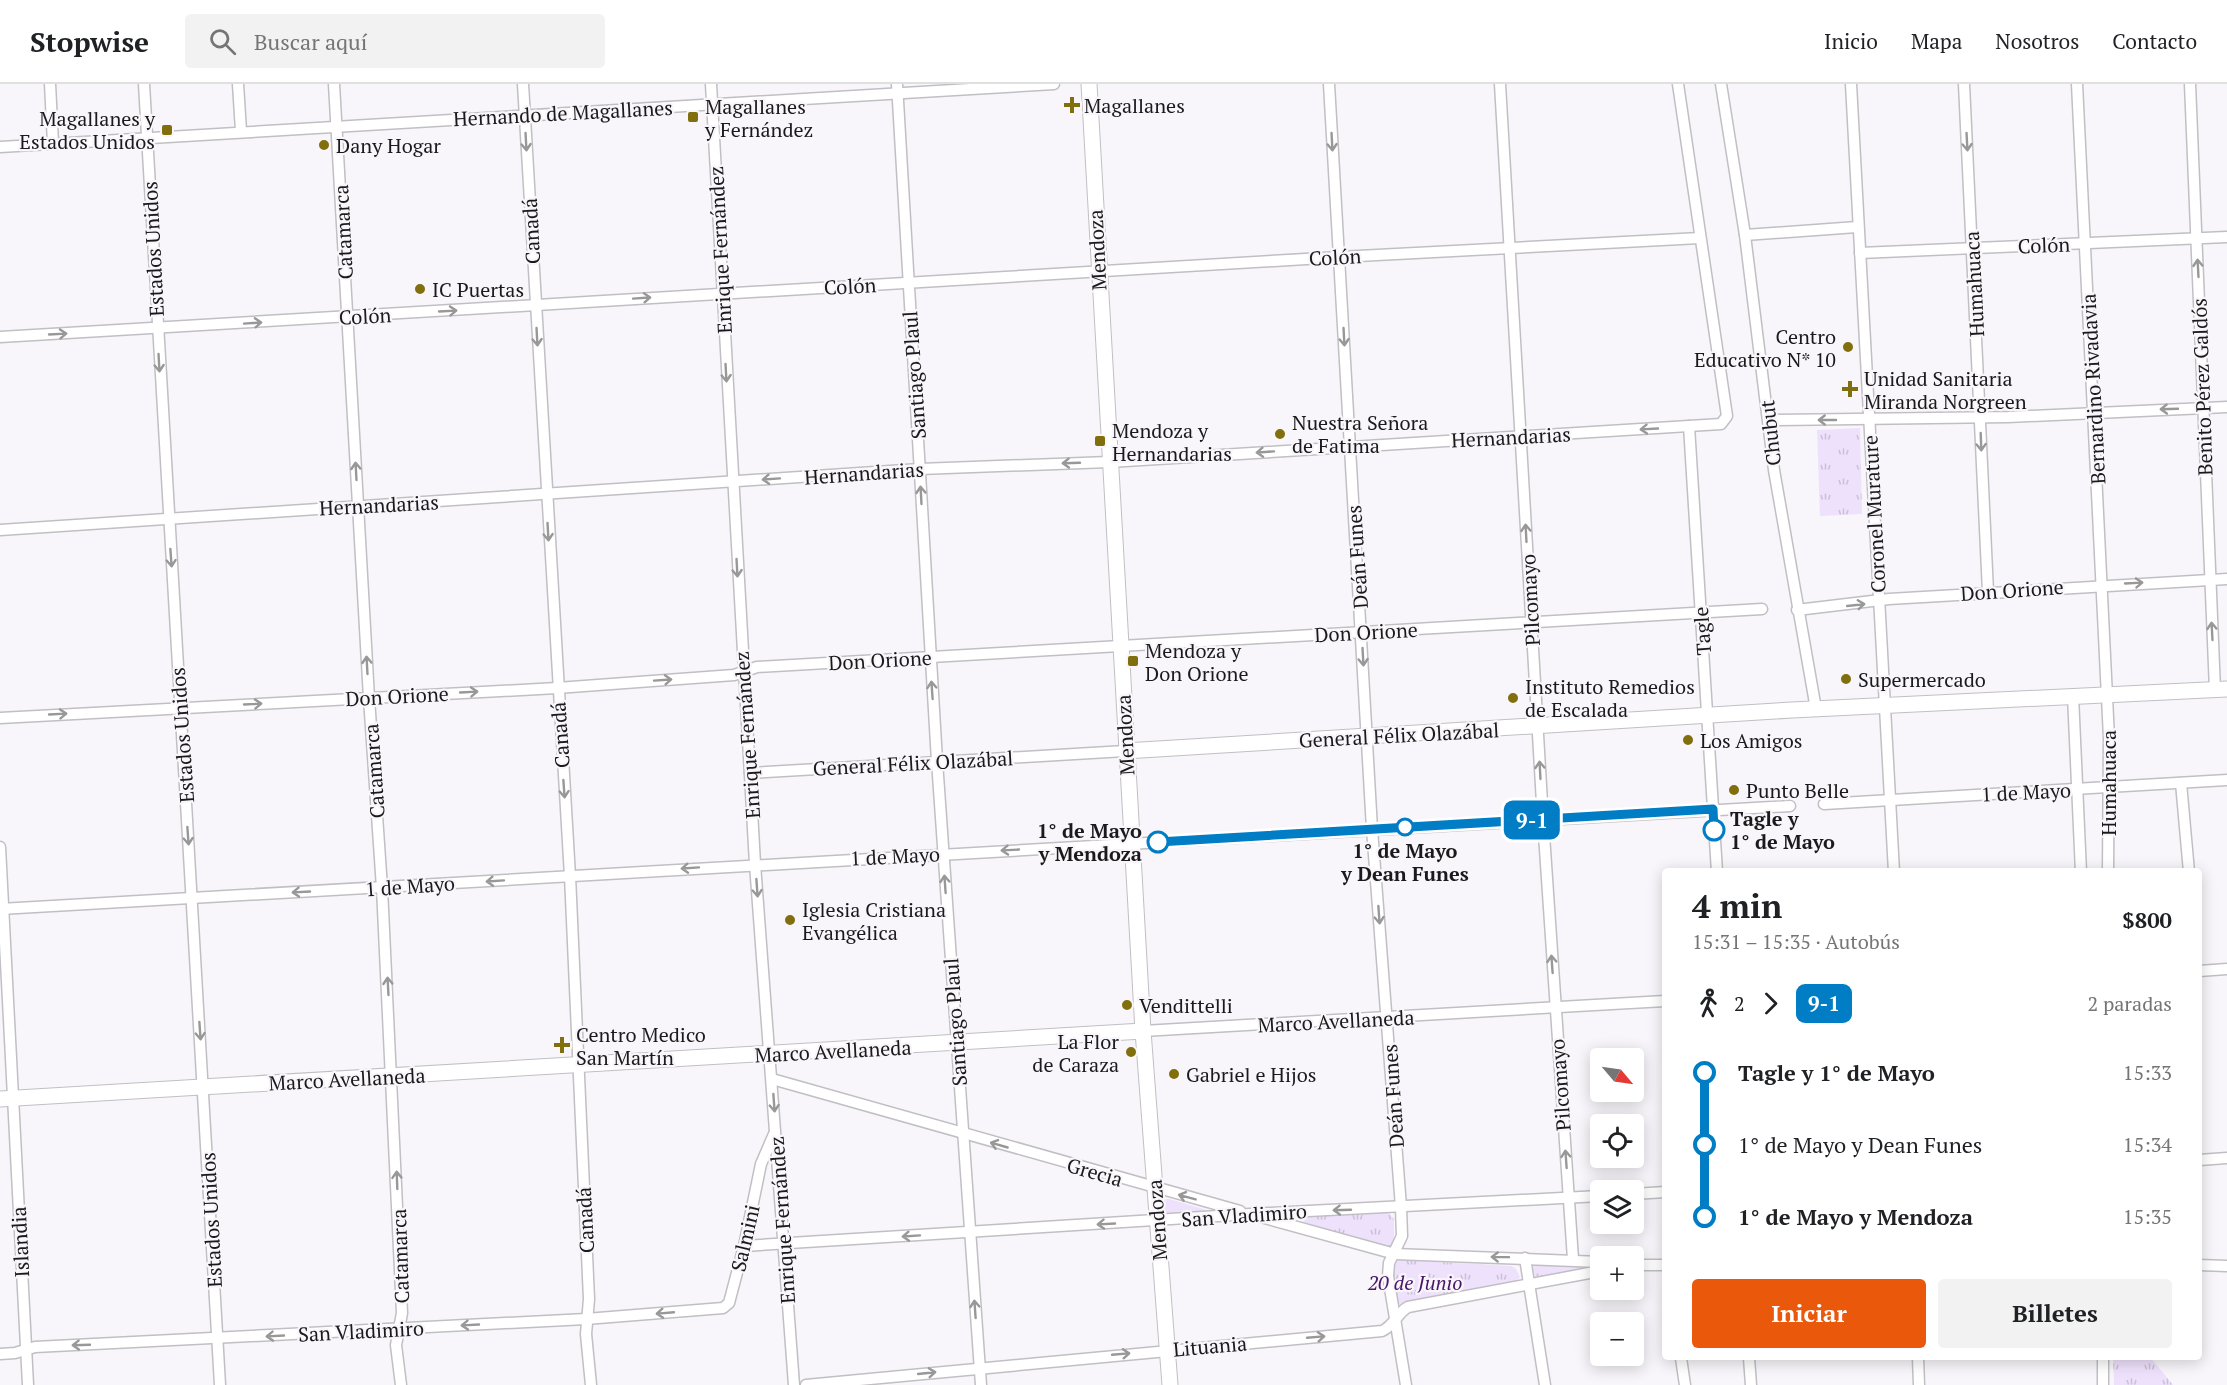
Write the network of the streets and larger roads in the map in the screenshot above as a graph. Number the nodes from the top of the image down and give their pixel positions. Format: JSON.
{"nodes":[{"id":1,"x":50,"y":84,"type":"edge"},
{"id":2,"x":144,"y":84,"type":"edge"},
{"id":3,"x":238,"y":84,"type":"edge"},
{"id":4,"x":334,"y":84,"type":"edge"},
{"id":5,"x":523,"y":84,"type":"edge"},
{"id":6,"x":711,"y":84,"type":"edge"},
{"id":7,"x":1054,"y":84,"type":"edge"},
{"id":8,"x":1089,"y":84,"type":"edge"},
{"id":9,"x":1329,"y":84,"type":"edge"},
{"id":10,"x":1500,"y":84,"type":"edge"},
{"id":11,"x":1678,"y":84,"type":"edge"},
{"id":12,"x":1721,"y":84,"type":"edge"},
{"id":13,"x":1851,"y":84,"type":"edge"},
{"id":14,"x":1964,"y":84,"type":"edge"},
{"id":15,"x":2077,"y":84,"type":"edge"},
{"id":16,"x":2190,"y":84,"type":"edge"},
{"id":17,"x":897,"y":89,"type":"edge"},
{"id":18,"x":711,"y":104,"type":"junction"},
{"id":19,"x":525,"y":115,"type":"junction"},
{"id":20,"x":337,"y":127,"type":"junction"},
{"id":21,"x":241,"y":131,"type":"junction"},
{"id":22,"x":147,"y":137,"type":"junction"},
{"id":23,"x":53,"y":143,"type":"junction"},
{"id":24,"x":0,"y":147,"type":"edge"},
{"id":25,"x":1857,"y":227,"type":"junction"},
{"id":26,"x":1745,"y":235,"type":"junction"},
{"id":27,"x":2227,"y":237,"type":"edge"},
{"id":28,"x":1700,"y":238,"type":"junction"},
{"id":29,"x":2196,"y":238,"type":"junction"},
{"id":30,"x":2086,"y":243,"type":"junction"},
{"id":31,"x":1509,"y":248,"type":"junction"},
{"id":32,"x":1973,"y":248,"type":"junction"},
{"id":33,"x":1860,"y":252,"type":"junction"},
{"id":34,"x":1339,"y":257,"type":"junction"},
{"id":35,"x":1098,"y":272,"type":"junction"},
{"id":36,"x":908,"y":284,"type":"junction"},
{"id":37,"x":722,"y":293,"type":"junction"},
{"id":38,"x":535,"y":306,"type":"junction"},
{"id":39,"x":347,"y":317,"type":"junction"},
{"id":40,"x":156,"y":329,"type":"junction"},
{"id":41,"x":0,"y":337,"type":"edge"},
{"id":42,"x":2227,"y":407,"type":"edge"},
{"id":43,"x":2204,"y":408,"type":"junction"},
{"id":44,"x":2095,"y":411,"type":"junction"},
{"id":45,"x":1980,"y":418,"type":"junction"},
{"id":46,"x":1726,"y":420,"type":"joint"},
{"id":47,"x":1769,"y":420,"type":"junction"},
{"id":48,"x":1870,"y":420,"type":"junction"},
{"id":49,"x":1689,"y":426,"type":"junction"},
{"id":50,"x":1520,"y":436,"type":"junction"},
{"id":51,"x":1350,"y":446,"type":"junction"},
{"id":52,"x":1109,"y":462,"type":"junction"},
{"id":53,"x":920,"y":469,"type":"junction"},
{"id":54,"x":732,"y":482,"type":"junction"},
{"id":55,"x":546,"y":495,"type":"junction"},
{"id":56,"x":358,"y":506,"type":"junction"},
{"id":57,"x":168,"y":518,"type":"junction"},
{"id":58,"x":0,"y":530,"type":"edge"},
{"id":59,"x":2227,"y":579,"type":"edge"},
{"id":60,"x":2210,"y":580,"type":"junction"},
{"id":61,"x":2102,"y":584,"type":"junction"},
{"id":62,"x":1988,"y":592,"type":"junction"},
{"id":63,"x":1878,"y":601,"type":"junction"},
{"id":64,"x":1762,"y":609,"type":"dead end"},
{"id":65,"x":1797,"y":610,"type":"junction"},
{"id":66,"x":1701,"y":613,"type":"junction"},
{"id":67,"x":1532,"y":624,"type":"junction"},
{"id":68,"x":1362,"y":633,"type":"junction"},
{"id":69,"x":1121,"y":645,"type":"junction"},
{"id":70,"x":930,"y":658,"type":"junction"},
{"id":71,"x":743,"y":671,"type":"junction"},
{"id":72,"x":557,"y":688,"type":"junction"},
{"id":73,"x":2221,"y":690,"type":"edge"},
{"id":74,"x":2108,"y":694,"type":"junction"},
{"id":75,"x":2073,"y":696,"type":"junction"},
{"id":76,"x":369,"y":698,"type":"junction"},
{"id":77,"x":1884,"y":706,"type":"junction"},
{"id":78,"x":180,"y":708,"type":"junction"},
{"id":79,"x":1816,"y":709,"type":"junction"},
{"id":80,"x":1708,"y":717,"type":"junction"},
{"id":81,"x":0,"y":718,"type":"edge"},
{"id":82,"x":1538,"y":727,"type":"junction"},
{"id":83,"x":1367,"y":736,"type":"junction"},
{"id":84,"x":1125,"y":751,"type":"junction"},
{"id":85,"x":937,"y":761,"type":"junction"},
{"id":86,"x":750,"y":773,"type":"junction"},
{"id":87,"x":2227,"y":780,"type":"edge"},
{"id":88,"x":2181,"y":783,"type":"junction"},
{"id":89,"x":2109,"y":786,"type":"junction"},
{"id":90,"x":2076,"y":790,"type":"junction"},
{"id":91,"x":1888,"y":800,"type":"junction"},
{"id":92,"x":1824,"y":804,"type":"dead end"},
{"id":93,"x":1790,"y":806,"type":"dead end"},
{"id":94,"x":1713,"y":809,"type":"junction"},
{"id":95,"x":1543,"y":820,"type":"junction"},
{"id":96,"x":1372,"y":829,"type":"junction"},
{"id":97,"x":1132,"y":843,"type":"junction"},
{"id":98,"x":0,"y":847,"type":"edge"},
{"id":99,"x":943,"y":854,"type":"junction"},
{"id":100,"x":755,"y":864,"type":"junction"},
{"id":101,"x":1717,"y":868,"type":"edge"},
{"id":102,"x":1894,"y":868,"type":"edge"},
{"id":103,"x":2081,"y":868,"type":"edge"},
{"id":104,"x":2108,"y":868,"type":"edge"},
{"id":105,"x":2189,"y":868,"type":"edge"},
{"id":106,"x":570,"y":876,"type":"junction"},
{"id":107,"x":382,"y":888,"type":"junction"},
{"id":108,"x":192,"y":899,"type":"junction"},
{"id":109,"x":2,"y":908,"type":"edge"},
{"id":110,"x":2227,"y":969,"type":"edge"},
{"id":111,"x":2202,"y":971,"type":"edge"},
{"id":112,"x":1662,"y":1001,"type":"edge"},
{"id":113,"x":1555,"y":1008,"type":"junction"},
{"id":114,"x":1387,"y":1018,"type":"junction"},
{"id":115,"x":1143,"y":1031,"type":"junction"},
{"id":116,"x":955,"y":1044,"type":"junction"},
{"id":117,"x":769,"y":1055,"type":"junction"},
{"id":118,"x":578,"y":1066,"type":"junction"},
{"id":119,"x":393,"y":1076,"type":"junction"},
{"id":120,"x":772,"y":1079,"type":"junction"},
{"id":121,"x":204,"y":1088,"type":"junction"},
{"id":122,"x":6,"y":1099,"type":"edge"},
{"id":123,"x":775,"y":1131,"type":"junction"},
{"id":124,"x":964,"y":1135,"type":"junction"},
{"id":125,"x":2227,"y":1158,"type":"edge"},
{"id":126,"x":2202,"y":1160,"type":"edge"},
{"id":127,"x":1155,"y":1189,"type":"junction"},
{"id":128,"x":1662,"y":1192,"type":"edge"},
{"id":129,"x":1644,"y":1193,"type":"edge"},
{"id":130,"x":1590,"y":1197,"type":"edge"},
{"id":131,"x":1568,"y":1198,"type":"junction"},
{"id":132,"x":1401,"y":1207,"type":"junction"},
{"id":133,"x":1250,"y":1214,"type":"junction"},
{"id":134,"x":1156,"y":1222,"type":"junction"},
{"id":135,"x":970,"y":1232,"type":"junction"},
{"id":136,"x":783,"y":1244,"type":"junction"},
{"id":137,"x":744,"y":1246,"type":"junction"},
{"id":138,"x":1395,"y":1254,"type":"junction"},
{"id":139,"x":1525,"y":1258,"type":"junction"},
{"id":140,"x":1573,"y":1259,"type":"junction"},
{"id":141,"x":1590,"y":1261,"type":"edge"},
{"id":142,"x":1644,"y":1265,"type":"edge"},
{"id":143,"x":1662,"y":1265,"type":"edge"},
{"id":144,"x":2202,"y":1265,"type":"edge"},
{"id":145,"x":2227,"y":1266,"type":"edge"},
{"id":146,"x":1590,"y":1273,"type":"edge"},
{"id":147,"x":1529,"y":1285,"type":"junction"},
{"id":148,"x":723,"y":1308,"type":"joint"},
{"id":149,"x":1395,"y":1318,"type":"junction"},
{"id":150,"x":586,"y":1319,"type":"junction"},
{"id":151,"x":399,"y":1329,"type":"junction"},
{"id":152,"x":217,"y":1339,"type":"junction"},
{"id":153,"x":26,"y":1350,"type":"junction"},
{"id":154,"x":1168,"y":1350,"type":"junction"},
{"id":155,"x":0,"y":1354,"type":"edge"},
{"id":156,"x":1681,"y":1360,"type":"edge"},
{"id":157,"x":1749,"y":1360,"type":"edge"},
{"id":158,"x":1918,"y":1360,"type":"edge"},
{"id":159,"x":2103,"y":1360,"type":"edge"},
{"id":160,"x":979,"y":1368,"type":"junction"},
{"id":161,"x":28,"y":1385,"type":"edge"},
{"id":162,"x":220,"y":1385,"type":"edge"},
{"id":163,"x":401,"y":1385,"type":"edge"},
{"id":164,"x":591,"y":1385,"type":"edge"},
{"id":165,"x":794,"y":1385,"type":"edge"},
{"id":166,"x":806,"y":1385,"type":"edge"},
{"id":167,"x":981,"y":1385,"type":"edge"},
{"id":168,"x":1170,"y":1385,"type":"edge"},
{"id":169,"x":1406,"y":1385,"type":"edge"},
{"id":170,"x":1545,"y":1385,"type":"edge"},
{"id":171,"x":1685,"y":1385,"type":"edge"},
{"id":172,"x":1750,"y":1385,"type":"edge"},
{"id":173,"x":1919,"y":1385,"type":"edge"},
{"id":174,"x":2103,"y":1385,"type":"edge"}],
"edges":[{"from":1,"to":23,"type":"street"},
{"from":2,"to":22,"type":"street","name":"Estados Unidos"},
{"from":3,"to":21,"type":"street"},
{"from":4,"to":20,"type":"street","name":"Catamarca"},
{"from":5,"to":19,"type":"street","name":"Canadá"},
{"from":6,"to":18,"type":"street","name":"Enrique Fernández"},
{"from":7,"to":17,"type":"street","name":"Hernando de Magallanes"},
{"from":8,"to":35,"type":"street","name":"Mendoza"},
{"from":9,"to":34,"type":"street","name":"Deán Funes","one_way":true},
{"from":10,"to":31,"type":"street","name":"Pilcomayo"},
{"from":11,"to":28,"type":"street","name":"Chubut"},
{"from":12,"to":26,"type":"street","name":"Chubut"},
{"from":13,"to":25,"type":"street","name":"Coronel Murature"},
{"from":14,"to":32,"type":"street","name":"Humahuaca","one_way":true},
{"from":15,"to":30,"type":"street","name":"Bernardino Rivadavia"},
{"from":16,"to":29,"type":"street","name":"Benito Pérez Galdós"},
{"from":17,"to":18,"type":"street","name":"Hernando de Magallanes"},
{"from":17,"to":36,"type":"street","name":"Santiago Plaul"},
{"from":18,"to":19,"type":"street","name":"Hernando de Magallanes"},
{"from":18,"to":37,"type":"street","name":"Enrique Fernández"},
{"from":19,"to":20,"type":"street","name":"Hernando de Magallanes"},
{"from":19,"to":38,"type":"street","name":"Canadá","one_way":true},
{"from":20,"to":21,"type":"street","name":"Hernando de Magallanes"},
{"from":20,"to":39,"type":"street","name":"Catamarca"},
{"from":21,"to":22,"type":"street","name":"Hernando de Magallanes"},
{"from":22,"to":23,"type":"street","name":"Hernando de Magallanes"},
{"from":22,"to":40,"type":"street","name":"Estados Unidos"},
{"from":23,"to":24,"type":"street","name":"Hernando de Magallanes"},
{"from":25,"to":26,"type":"street"},
{"from":25,"to":33,"type":"street","name":"Coronel Murature"},
{"from":26,"to":47,"type":"street","name":"Chubut"},
{"from":27,"to":29,"type":"street","name":"Colón"},
{"from":28,"to":31,"type":"street","name":"Colón"},
{"from":28,"to":46,"type":"street","name":"Chubut"},
{"from":29,"to":30,"type":"street","name":"Colón"},
{"from":43,"to":29,"type":"street","name":"Benito Pérez Galdós","one_way":true},
{"from":30,"to":32,"type":"street","name":"Colón"},
{"from":30,"to":44,"type":"street","name":"Bernardino Rivadavia"},
{"from":31,"to":34,"type":"street","name":"Colón"},
{"from":31,"to":50,"type":"street","name":"Pilcomayo"},
{"from":32,"to":33,"type":"street","name":"Colón"},
{"from":32,"to":45,"type":"street","name":"Humahuaca"},
{"from":33,"to":48,"type":"street","name":"Coronel Murature"},
{"from":34,"to":35,"type":"street","name":"Colón"},
{"from":34,"to":51,"type":"street","name":"Deán Funes","one_way":true},
{"from":35,"to":36,"type":"street","name":"Colón"},
{"from":35,"to":52,"type":"street","name":"Mendoza"},
{"from":36,"to":37,"type":"street","name":"Colón"},
{"from":36,"to":53,"type":"street","name":"Santiago Plaul"},
{"from":38,"to":37,"type":"street","name":"Colón","one_way":true},
{"from":37,"to":54,"type":"street","name":"Enrique Fernández","one_way":true},
{"from":39,"to":38,"type":"street","name":"Colón","one_way":true},
{"from":38,"to":55,"type":"street","name":"Canadá","one_way":true},
{"from":40,"to":39,"type":"street","name":"Colón","one_way":true},
{"from":56,"to":39,"type":"street","name":"Catamarca","one_way":true},
{"from":41,"to":40,"type":"street","name":"Colón","one_way":true},
{"from":40,"to":57,"type":"street","name":"Estados Unidos","one_way":true},
{"from":42,"to":43,"type":"street"},
{"from":43,"to":44,"type":"street","one_way":true},
{"from":43,"to":60,"type":"street","name":"Benito Pérez Galdós"},
{"from":44,"to":45,"type":"street"},
{"from":44,"to":61,"type":"street","name":"Bernardino Rivadavia"},
{"from":45,"to":48,"type":"street"},
{"from":45,"to":62,"type":"street","name":"Humahuaca","one_way":true},
{"from":46,"to":49,"type":"street","name":"Hernandarias"},
{"from":48,"to":47,"type":"street","one_way":true},
{"from":47,"to":65,"type":"street","name":"Chubut"},
{"from":48,"to":63,"type":"street","name":"Coronel Murature"},
{"from":49,"to":50,"type":"street","name":"Hernandarias","one_way":true},
{"from":49,"to":66,"type":"street","name":"Tagle"},
{"from":50,"to":51,"type":"street","name":"Hernandarias"},
{"from":67,"to":50,"type":"street","name":"Pilcomayo","one_way":true},
{"from":51,"to":52,"type":"street","name":"Hernandarias","one_way":true},
{"from":51,"to":68,"type":"street","name":"Deán Funes"},
{"from":52,"to":53,"type":"street","name":"Hernandarias","one_way":true},
{"from":52,"to":69,"type":"street","name":"Mendoza"},
{"from":53,"to":54,"type":"street","name":"Hernandarias","one_way":true},
{"from":70,"to":53,"type":"street","name":"Santiago Plaul","one_way":true},
{"from":54,"to":55,"type":"street","name":"Hernandarias"},
{"from":54,"to":71,"type":"street","name":"Enrique Fernández","one_way":true},
{"from":55,"to":56,"type":"street","name":"Hernandarias"},
{"from":55,"to":72,"type":"street","name":"Canadá","one_way":true},
{"from":56,"to":57,"type":"street","name":"Hernandarias"},
{"from":76,"to":56,"type":"street","name":"Catamarca","one_way":true},
{"from":57,"to":58,"type":"street","name":"Hernandarias"},
{"from":57,"to":78,"type":"street","name":"Estados Unidos","one_way":true},
{"from":59,"to":60,"type":"street","name":"Don Orione"},
{"from":61,"to":60,"type":"street","name":"Don Orione","one_way":true},
{"from":73,"to":60,"type":"street","name":"Benito Pérez Galdós","one_way":true},
{"from":61,"to":62,"type":"street","name":"Don Orione"},
{"from":61,"to":74,"type":"street","name":"Bernardino Rivadavia"},
{"from":62,"to":63,"type":"street","name":"Don Orione"},
{"from":65,"to":63,"type":"street","name":"Don Orione","one_way":true},
{"from":63,"to":77,"type":"street","name":"Coronel Murature"},
{"from":64,"to":66,"type":"street","name":"Don Orione"},
{"from":65,"to":79,"type":"street","name":"Chubut"},
{"from":66,"to":67,"type":"street","name":"Don Orione"},
{"from":66,"to":80,"type":"street","name":"Tagle"},
{"from":67,"to":68,"type":"street","name":"Don Orione"},
{"from":67,"to":82,"type":"street","name":"Pilcomayo"},
{"from":68,"to":69,"type":"street","name":"Don Orione"},
{"from":68,"to":83,"type":"street","name":"Deán Funes","one_way":true},
{"from":69,"to":70,"type":"street","name":"Don Orione"},
{"from":69,"to":84,"type":"street","name":"Mendoza"},
{"from":70,"to":71,"type":"street","name":"Don Orione"},
{"from":85,"to":70,"type":"street","name":"Santiago Plaul","one_way":true},
{"from":72,"to":71,"type":"street","name":"Don Orione","one_way":true},
{"from":71,"to":86,"type":"street","name":"Enrique Fernández"},
{"from":76,"to":72,"type":"street","name":"Don Orione","one_way":true},
{"from":72,"to":106,"type":"street","name":"Canadá","one_way":true},
{"from":73,"to":74,"type":"street","name":"General Félix Olazábal"},
{"from":74,"to":75,"type":"street","name":"General Félix Olazábal"},
{"from":74,"to":89,"type":"street","name":"Humahuaca"},
{"from":75,"to":77,"type":"street","name":"General Félix Olazábal"},
{"from":75,"to":90,"type":"street","name":"Humahuaca"},
{"from":78,"to":76,"type":"street","name":"Don Orione","one_way":true},
{"from":76,"to":107,"type":"street","name":"Catamarca"},
{"from":77,"to":79,"type":"street","name":"General Félix Olazábal"},
{"from":77,"to":91,"type":"street","name":"Coronel Murature"},
{"from":81,"to":78,"type":"street","name":"Don Orione","one_way":true},
{"from":78,"to":108,"type":"street","name":"Estados Unidos","one_way":true},
{"from":79,"to":80,"type":"street","name":"General Félix Olazábal"},
{"from":80,"to":82,"type":"street","name":"General Félix Olazábal"},
{"from":80,"to":94,"type":"street","name":"Tagle"},
{"from":82,"to":83,"type":"street","name":"General Félix Olazábal"},
{"from":95,"to":82,"type":"street","name":"Pilcomayo","one_way":true},
{"from":83,"to":84,"type":"street","name":"General Félix Olazábal"},
{"from":83,"to":96,"type":"street","name":"Deán Funes"},
{"from":84,"to":85,"type":"street","name":"General Félix Olazábal"},
{"from":84,"to":97,"type":"street","name":"Mendoza"},
{"from":85,"to":86,"type":"street","name":"General Félix Olazábal"},
{"from":85,"to":99,"type":"street","name":"Santiago Plaul"},
{"from":86,"to":100,"type":"street","name":"Enrique Fernández"},
{"from":87,"to":88,"type":"street","name":"1 de Mayo"},
{"from":88,"to":89,"type":"street","name":"1 de Mayo"},
{"from":88,"to":105,"type":"street"},
{"from":89,"to":90,"type":"street","name":"1 de Mayo"},
{"from":89,"to":104,"type":"street","name":"Humahuaca"},
{"from":90,"to":91,"type":"street","name":"1 de Mayo"},
{"from":90,"to":103,"type":"street","name":"Humahuaca"},
{"from":91,"to":92,"type":"street","name":"1 de Mayo"},
{"from":91,"to":102,"type":"street","name":"Coronel Murature"},
{"from":93,"to":94,"type":"street","name":"1 de Mayo"},
{"from":94,"to":95,"type":"street","name":"1 de Mayo"},
{"from":94,"to":101,"type":"street","name":"Tagle"},
{"from":95,"to":96,"type":"street","name":"1 de Mayo"},
{"from":113,"to":95,"type":"street","name":"Pilcomayo","one_way":true},
{"from":96,"to":97,"type":"street","name":"1 de Mayo"},
{"from":96,"to":114,"type":"street","name":"Deán Funes","one_way":true},
{"from":97,"to":99,"type":"street","name":"1 de Mayo","one_way":true},
{"from":97,"to":115,"type":"street","name":"Mendoza"},
{"from":98,"to":109,"type":"street","name":"Islandia"},
{"from":99,"to":100,"type":"street","name":"1 de Mayo"},
{"from":116,"to":99,"type":"street","name":"Santiago Plaul","one_way":true},
{"from":100,"to":106,"type":"street","name":"1 de Mayo","one_way":true},
{"from":100,"to":117,"type":"street","name":"Enrique Fernández","one_way":true},
{"from":106,"to":107,"type":"street","name":"1 de Mayo","one_way":true},
{"from":106,"to":118,"type":"street","name":"Canadá"},
{"from":107,"to":108,"type":"street","name":"1 de Mayo","one_way":true},
{"from":119,"to":107,"type":"street","name":"Catamarca","one_way":true},
{"from":108,"to":109,"type":"street","name":"1 de Mayo"},
{"from":108,"to":121,"type":"street","name":"Estados Unidos","one_way":true},
{"from":109,"to":122,"type":"street","name":"Islandia"},
{"from":110,"to":111,"type":"street"},
{"from":112,"to":113,"type":"street","name":"Marco Avellaneda"},
{"from":113,"to":114,"type":"street","name":"Marco Avellaneda"},
{"from":131,"to":113,"type":"street","name":"Pilcomayo","one_way":true},
{"from":114,"to":115,"type":"street","name":"Marco Avellaneda"},
{"from":114,"to":132,"type":"street","name":"Deán Funes"},
{"from":115,"to":116,"type":"street","name":"Marco Avellaneda"},
{"from":115,"to":127,"type":"street","name":"Mendoza"},
{"from":116,"to":117,"type":"street","name":"Marco Avellaneda"},
{"from":116,"to":124,"type":"street","name":"Santiago Plaul"},
{"from":117,"to":118,"type":"street","name":"Marco Avellaneda"},
{"from":117,"to":120,"type":"street","name":"Enrique Fernández"},
{"from":118,"to":119,"type":"street","name":"Marco Avellaneda"},
{"from":118,"to":150,"type":"street","name":"Canadá"},
{"from":119,"to":121,"type":"street","name":"Marco Avellaneda"},
{"from":151,"to":119,"type":"street","name":"Catamarca","one_way":true},
{"from":120,"to":123,"type":"street","name":"Enrique Fernández","one_way":true},
{"from":120,"to":124,"type":"street","name":"Grecia"},
{"from":121,"to":122,"type":"street","name":"Marco Avellaneda"},
{"from":121,"to":152,"type":"street","name":"Estados Unidos"},
{"from":122,"to":153,"type":"street","name":"Islandia"},
{"from":123,"to":136,"type":"street","name":"Enrique Fernández"},
{"from":123,"to":137,"type":"street","name":"Salmini"},
{"from":127,"to":124,"type":"street","name":"Grecia","one_way":true},
{"from":124,"to":135,"type":"street","name":"Santiago Plaul"},
{"from":125,"to":126,"type":"street"},
{"from":133,"to":127,"type":"street","name":"Grecia","one_way":true},
{"from":127,"to":134,"type":"street","name":"Mendoza"},
{"from":128,"to":129,"type":"street"},
{"from":130,"to":131,"type":"street","name":"San Vladimiro"},
{"from":131,"to":132,"type":"street","name":"San Vladimiro"},
{"from":131,"to":140,"type":"street","name":"Pilcomayo"},
{"from":132,"to":133,"type":"street","name":"San Vladimiro","one_way":true},
{"from":132,"to":138,"type":"street","name":"Deán Funes"},
{"from":133,"to":134,"type":"street","name":"San Vladimiro"},
{"from":133,"to":138,"type":"street","name":"Grecia"},
{"from":134,"to":135,"type":"street","name":"San Vladimiro","one_way":true},
{"from":134,"to":154,"type":"street","name":"Mendoza"},
{"from":135,"to":136,"type":"street","name":"San Vladimiro","one_way":true},
{"from":160,"to":135,"type":"street","name":"Santiago Plaul","one_way":true},
{"from":136,"to":137,"type":"street","name":"San Vladimiro"},
{"from":136,"to":165,"type":"street","name":"Enrique Fernández"},
{"from":137,"to":148,"type":"street","name":"Salmini"},
{"from":139,"to":138,"type":"street","name":"Grecia","one_way":true},
{"from":138,"to":149,"type":"street","name":"Deán Funes"},
{"from":139,"to":140,"type":"street","name":"Grecia"},
{"from":139,"to":147,"type":"street"},
{"from":140,"to":141,"type":"street","name":"Grecia"},
{"from":142,"to":143,"type":"street"},
{"from":144,"to":145,"type":"street"},
{"from":146,"to":147,"type":"street","name":"Lituania"},
{"from":147,"to":149,"type":"street","name":"Lituania"},
{"from":147,"to":170,"type":"street"},
{"from":148,"to":150,"type":"street","name":"San Vladimiro","one_way":true},
{"from":154,"to":149,"type":"street","name":"Lituania","one_way":true},
{"from":149,"to":169,"type":"street","name":"Deán Funes"},
{"from":150,"to":151,"type":"street","name":"San Vladimiro","one_way":true},
{"from":150,"to":164,"type":"street","name":"Canadá"},
{"from":151,"to":152,"type":"street","name":"San Vladimiro","one_way":true},
{"from":151,"to":163,"type":"street","name":"Catamarca"},
{"from":152,"to":153,"type":"street","name":"San Vladimiro","one_way":true},
{"from":152,"to":162,"type":"street","name":"Estados Unidos"},
{"from":153,"to":155,"type":"street","name":"San Vladimiro"},
{"from":153,"to":161,"type":"street","name":"Islandia"},
{"from":160,"to":154,"type":"street","name":"Lituania","one_way":true},
{"from":154,"to":168,"type":"street","name":"Mendoza"},
{"from":156,"to":171,"type":"street"},
{"from":157,"to":172,"type":"street"},
{"from":158,"to":173,"type":"street"},
{"from":159,"to":174,"type":"street"},
{"from":166,"to":160,"type":"street","name":"Lituania","one_way":true},
{"from":160,"to":167,"type":"street","name":"Santiago Plaul"}]}
